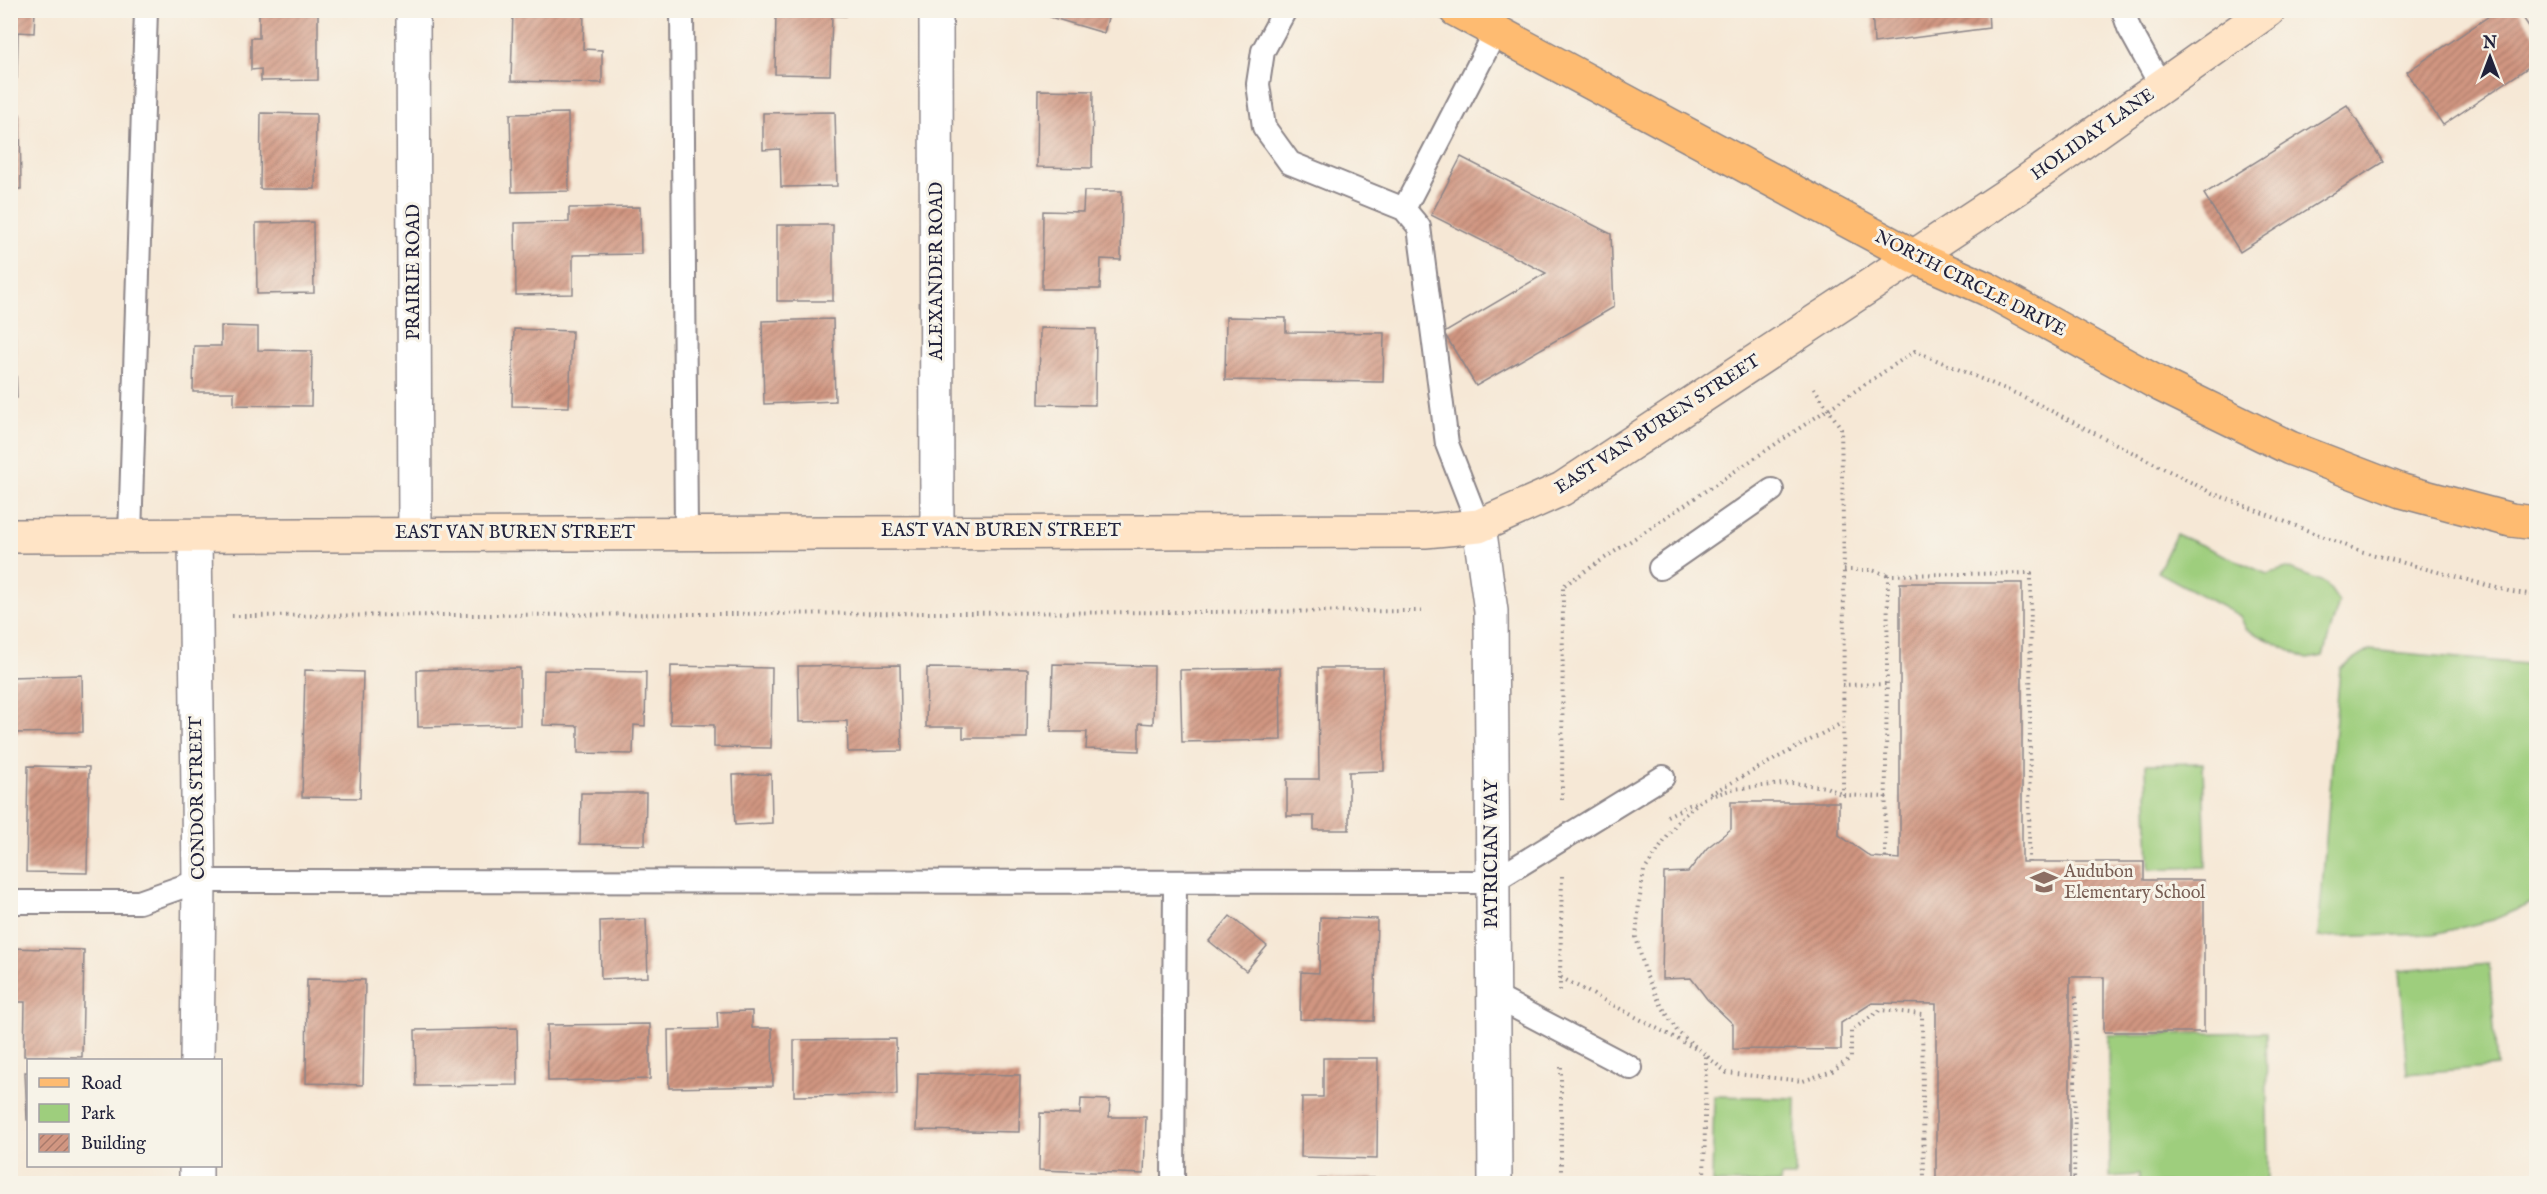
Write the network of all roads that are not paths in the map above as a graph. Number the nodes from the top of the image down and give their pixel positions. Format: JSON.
{"nodes":[{"id":1,"x":146,"y":10,"type":"edge"},
{"id":2,"x":413,"y":10,"type":"edge"},
{"id":3,"x":682,"y":10,"type":"edge"},
{"id":4,"x":936,"y":10,"type":"edge"},
{"id":5,"x":1285,"y":10,"type":"edge"},
{"id":6,"x":1456,"y":10,"type":"edge"},
{"id":7,"x":2123,"y":10,"type":"edge"},
{"id":8,"x":2259,"y":13,"type":"edge"},
{"id":9,"x":1496,"y":31,"type":"junction"},
{"id":10,"x":2161,"y":86,"type":"junction"},
{"id":11,"x":1404,"y":209,"type":"junction"},
{"id":12,"x":1915,"y":257,"type":"junction"},
{"id":13,"x":1772,"y":490,"type":"dead end"},
{"id":14,"x":2536,"y":523,"type":"edge"},
{"id":15,"x":1479,"y":526,"type":"junction"},
{"id":16,"x":938,"y":531,"type":"junction"},
{"id":17,"x":686,"y":532,"type":"junction"},
{"id":18,"x":415,"y":534,"type":"junction"},
{"id":19,"x":10,"y":536,"type":"edge"},
{"id":20,"x":130,"y":536,"type":"junction"},
{"id":21,"x":195,"y":536,"type":"junction"},
{"id":22,"x":1660,"y":568,"type":"dead end"},
{"id":23,"x":1663,"y":777,"type":"dead end"},
{"id":24,"x":199,"y":881,"type":"junction"},
{"id":25,"x":1175,"y":882,"type":"junction"},
{"id":26,"x":1492,"y":882,"type":"junction"},
{"id":27,"x":10,"y":902,"type":"edge"},
{"id":28,"x":1494,"y":996,"type":"junction"},
{"id":29,"x":197,"y":1059,"type":"edge"},
{"id":30,"x":1631,"y":1068,"type":"dead end"},
{"id":31,"x":196,"y":1167,"type":"edge"},
{"id":32,"x":196,"y":1184,"type":"edge"},
{"id":33,"x":1173,"y":1184,"type":"edge"},
{"id":34,"x":1495,"y":1184,"type":"edge"}],
"edges":[{"from":1,"to":20,"type":"lane"},
{"from":2,"to":18,"type":"street","name":"PRAIRIE ROAD"},
{"from":3,"to":17,"type":"lane"},
{"from":4,"to":16,"type":"street","name":"ALEXANDER ROAD"},
{"from":5,"to":11,"type":"lane"},
{"from":6,"to":9,"type":"main road","name":"NORTH CIRCLE DRIVE"},
{"from":7,"to":10,"type":"lane"},
{"from":8,"to":10,"type":"street","name":"HOLIDAY LANE"},
{"from":9,"to":11,"type":"lane"},
{"from":9,"to":12,"type":"main road","name":"NORTH CIRCLE DRIVE"},
{"from":10,"to":12,"type":"street","name":"HOLIDAY LANE"},
{"from":11,"to":15,"type":"lane"},
{"from":12,"to":14,"type":"main road","name":"NORTH CIRCLE DRIVE"},
{"from":12,"to":15,"type":"street","name":"EAST VAN BUREN STREET"},
{"from":13,"to":22,"type":"lane"},
{"from":15,"to":16,"type":"street","name":"EAST VAN BUREN STREET"},
{"from":15,"to":26,"type":"street","name":"PATRICIAN WAY"},
{"from":16,"to":17,"type":"street","name":"EAST VAN BUREN STREET"},
{"from":17,"to":18,"type":"street","name":"EAST VAN BUREN STREET"},
{"from":18,"to":21,"type":"street","name":"EAST VAN BUREN STREET"},
{"from":19,"to":20,"type":"street","name":"EAST VAN BUREN STREET"},
{"from":20,"to":21,"type":"street","name":"EAST VAN BUREN STREET"},
{"from":21,"to":24,"type":"street","name":"CONDOR STREET"},
{"from":23,"to":26,"type":"lane"},
{"from":24,"to":25,"type":"lane"},
{"from":24,"to":27,"type":"lane"},
{"from":24,"to":29,"type":"street","name":"CONDOR STREET"},
{"from":25,"to":26,"type":"lane"},
{"from":25,"to":33,"type":"lane"},
{"from":26,"to":28,"type":"street","name":"PATRICIAN WAY"},
{"from":28,"to":30,"type":"lane"},
{"from":28,"to":34,"type":"street","name":"PATRICIAN WAY"},
{"from":31,"to":32,"type":"street"}]}
